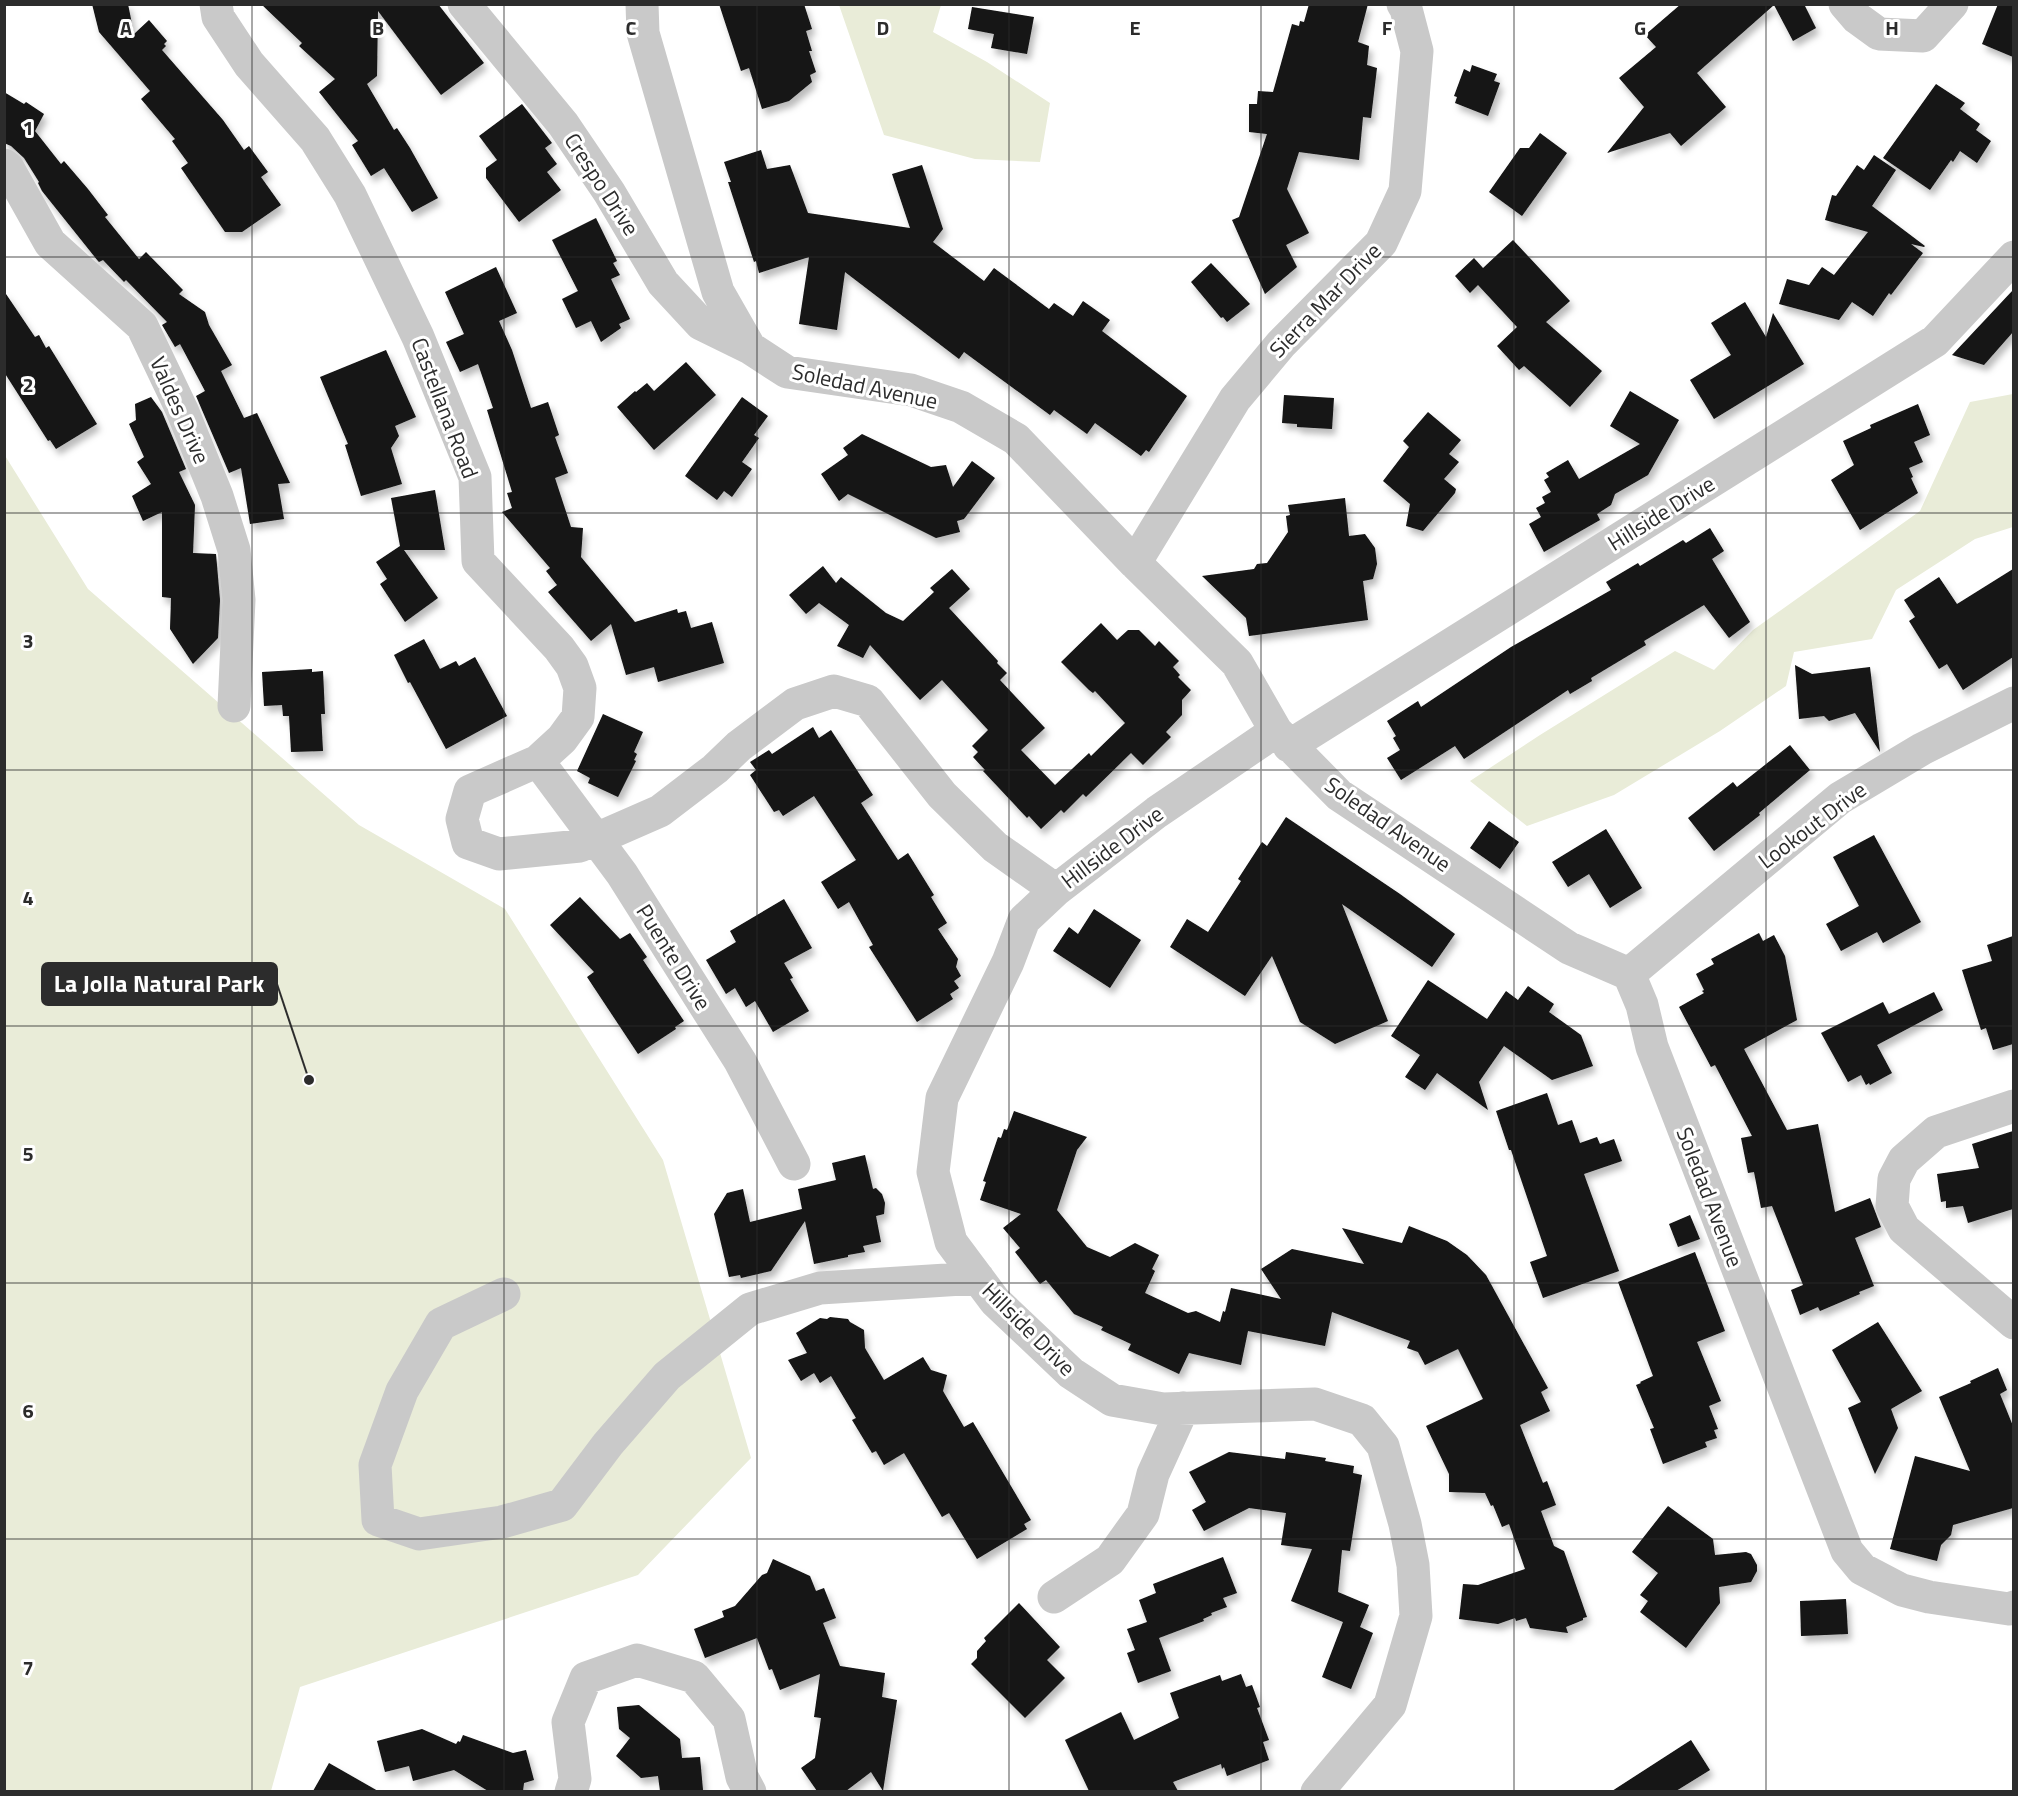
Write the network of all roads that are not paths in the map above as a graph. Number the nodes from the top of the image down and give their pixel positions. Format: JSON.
{"nodes":[{"id":1,"x":216,"y":4,"type":"edge"},
{"id":2,"x":464,"y":4,"type":"edge"},
{"id":3,"x":642,"y":4,"type":"edge"},
{"id":4,"x":1403,"y":4,"type":"edge"},
{"id":5,"x":1845,"y":4,"type":"edge"},
{"id":6,"x":1952,"y":4,"type":"edge"},
{"id":7,"x":4,"y":165,"type":"edge"},
{"id":8,"x":2013,"y":257,"type":"edge"},
{"id":9,"x":750,"y":348,"type":"junction"},
{"id":10,"x":1135,"y":563,"type":"junction"},
{"id":11,"x":2013,"y":703,"type":"edge"},
{"id":12,"x":234,"y":706,"type":"dead end"},
{"id":13,"x":1283,"y":739,"type":"junction"},
{"id":14,"x":538,"y":761,"type":"junction"},
{"id":15,"x":1056,"y":890,"type":"junction"},
{"id":16,"x":1629,"y":974,"type":"junction"},
{"id":17,"x":2013,"y":1106,"type":"edge"},
{"id":18,"x":794,"y":1164,"type":"dead end"},
{"id":19,"x":978,"y":1278,"type":"junction"},
{"id":20,"x":504,"y":1294,"type":"dead end"},
{"id":21,"x":2013,"y":1323,"type":"edge"},
{"id":22,"x":1183,"y":1408,"type":"junction"},
{"id":23,"x":1054,"y":1597,"type":"dead end"},
{"id":24,"x":2011,"y":1608,"type":"edge"},
{"id":25,"x":571,"y":1791,"type":"edge"},
{"id":26,"x":750,"y":1791,"type":"edge"},
{"id":27,"x":1317,"y":1791,"type":"edge"}],
"edges":[{"from":1,"to":14,"type":"street","name":"Castellana Road"},
{"from":2,"to":9,"type":"street","name":"Crespo Drive"},
{"from":3,"to":9,"type":"street","name":"Soledad Avenue"},
{"from":4,"to":10,"type":"street","name":"Sierra Mar Drive"},
{"from":5,"to":6,"type":"street"},
{"from":7,"to":12,"type":"street","name":"Valdes Drive"},
{"from":8,"to":13,"type":"street","name":"Hillside Drive"},
{"from":9,"to":10,"type":"street","name":"Soledad Avenue"},
{"from":10,"to":13,"type":"street","name":"Soledad Avenue"},
{"from":11,"to":16,"type":"street","name":"Lookout Drive"},
{"from":13,"to":15,"type":"street","name":"Hillside Drive"},
{"from":13,"to":16,"type":"street","name":"Soledad Avenue"},
{"from":14,"to":15,"type":"street","name":"Castellana Road"},
{"from":14,"to":18,"type":"street","name":"Puente Drive"},
{"from":15,"to":19,"type":"street","name":"Hillside Drive"},
{"from":16,"to":24,"type":"street","name":"Soledad Avenue"},
{"from":17,"to":21,"type":"street"},
{"from":19,"to":20,"type":"street"},
{"from":19,"to":22,"type":"street","name":"Hillside Drive"},
{"from":22,"to":23,"type":"street"},
{"from":22,"to":27,"type":"street","name":"Hillside Drive"},
{"from":25,"to":26,"type":"street"}]}
